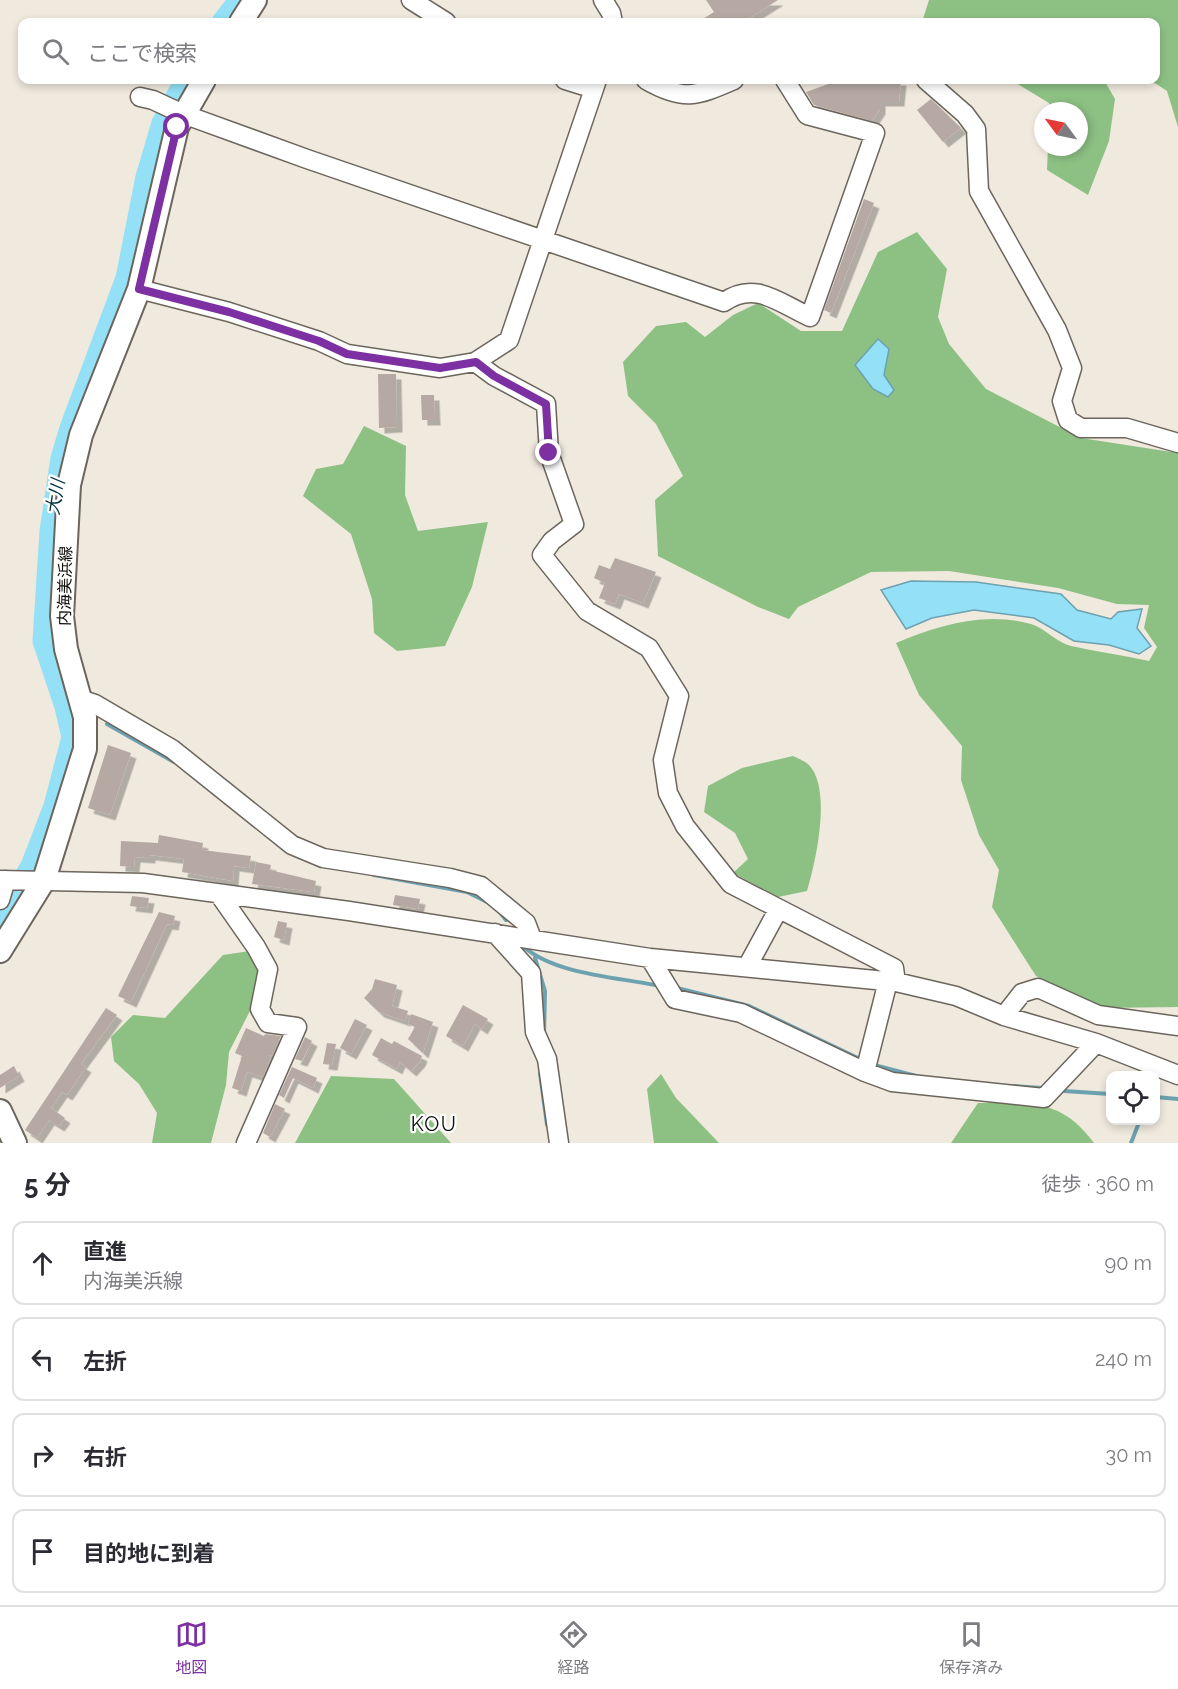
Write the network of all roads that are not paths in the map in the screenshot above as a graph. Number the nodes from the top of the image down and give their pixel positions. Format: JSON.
{"nodes":[{"id":1,"x":255,"y":0,"type":"edge"},
{"id":2,"x":411,"y":0,"type":"edge"},
{"id":3,"x":603,"y":0,"type":"edge"},
{"id":4,"x":244,"y":18,"type":"edge"},
{"id":5,"x":440,"y":18,"type":"edge"},
{"id":6,"x":612,"y":18,"type":"edge"},
{"id":7,"x":200,"y":84,"type":"edge"},
{"id":8,"x":595,"y":84,"type":"edge"},
{"id":9,"x":653,"y":84,"type":"edge"},
{"id":10,"x":725,"y":84,"type":"edge"},
{"id":11,"x":788,"y":84,"type":"edge"},
{"id":12,"x":931,"y":84,"type":"edge"},
{"id":13,"x":140,"y":97,"type":"dead end"},
{"id":14,"x":173,"y":110,"type":"junction"},
{"id":15,"x":543,"y":239,"type":"junction"},
{"id":16,"x":139,"y":289,"type":"junction"},
{"id":17,"x":476,"y":362,"type":"junction"},
{"id":18,"x":1178,"y":443,"type":"edge"},
{"id":19,"x":80,"y":699,"type":"junction"},
{"id":20,"x":7,"y":880,"type":"edge"},
{"id":21,"x":39,"y":880,"type":"junction"},
{"id":22,"x":219,"y":894,"type":"junction"},
{"id":23,"x":0,"y":900,"type":"edge"},
{"id":24,"x":778,"y":910,"type":"junction"},
{"id":25,"x":495,"y":933,"type":"junction"},
{"id":26,"x":532,"y":939,"type":"junction"},
{"id":27,"x":0,"y":951,"type":"edge"},
{"id":28,"x":650,"y":958,"type":"junction"},
{"id":29,"x":747,"y":968,"type":"junction"},
{"id":30,"x":892,"y":982,"type":"junction"},
{"id":31,"x":1004,"y":1016,"type":"junction"},
{"id":32,"x":1178,"y":1026,"type":"edge"},
{"id":33,"x":1096,"y":1043,"type":"junction"},
{"id":34,"x":865,"y":1072,"type":"junction"},
{"id":35,"x":1178,"y":1076,"type":"edge"},
{"id":36,"x":0,"y":1111,"type":"edge"},
{"id":37,"x":15,"y":1143,"type":"edge"},
{"id":38,"x":246,"y":1143,"type":"edge"},
{"id":39,"x":560,"y":1143,"type":"edge"}],
"edges":[{"from":1,"to":4,"type":"main road"},
{"from":2,"to":5,"type":"street"},
{"from":3,"to":6,"type":"street"},
{"from":7,"to":14,"type":"main road","name":"内海美浜線"},
{"from":8,"to":15,"type":"street"},
{"from":9,"to":10,"type":"street"},
{"from":11,"to":15,"type":"street"},
{"from":12,"to":18,"type":"street"},
{"from":13,"to":14,"type":"street"},
{"from":14,"to":15,"type":"street"},
{"from":14,"to":16,"type":"main road","name":"内海美浜線"},
{"from":15,"to":17,"type":"street"},
{"from":16,"to":17,"type":"street"},
{"from":16,"to":19,"type":"main road","name":"内海美浜線"},
{"from":17,"to":24,"type":"street"},
{"from":19,"to":21,"type":"main road","name":"内海美浜線"},
{"from":19,"to":26,"type":"street"},
{"from":20,"to":21,"type":"street"},
{"from":20,"to":23,"type":"street"},
{"from":21,"to":22,"type":"street"},
{"from":21,"to":27,"type":"main road","name":"内海美浜線"},
{"from":22,"to":25,"type":"street"},
{"from":22,"to":38,"type":"street"},
{"from":24,"to":29,"type":"street"},
{"from":24,"to":30,"type":"street"},
{"from":25,"to":26,"type":"street"},
{"from":25,"to":39,"type":"street"},
{"from":26,"to":28,"type":"street"},
{"from":28,"to":29,"type":"street"},
{"from":28,"to":34,"type":"street"},
{"from":29,"to":30,"type":"street"},
{"from":30,"to":31,"type":"street"},
{"from":30,"to":34,"type":"street"},
{"from":31,"to":32,"type":"street"},
{"from":31,"to":33,"type":"street"},
{"from":33,"to":34,"type":"street"},
{"from":33,"to":35,"type":"street"},
{"from":36,"to":37,"type":"main road"}]}
